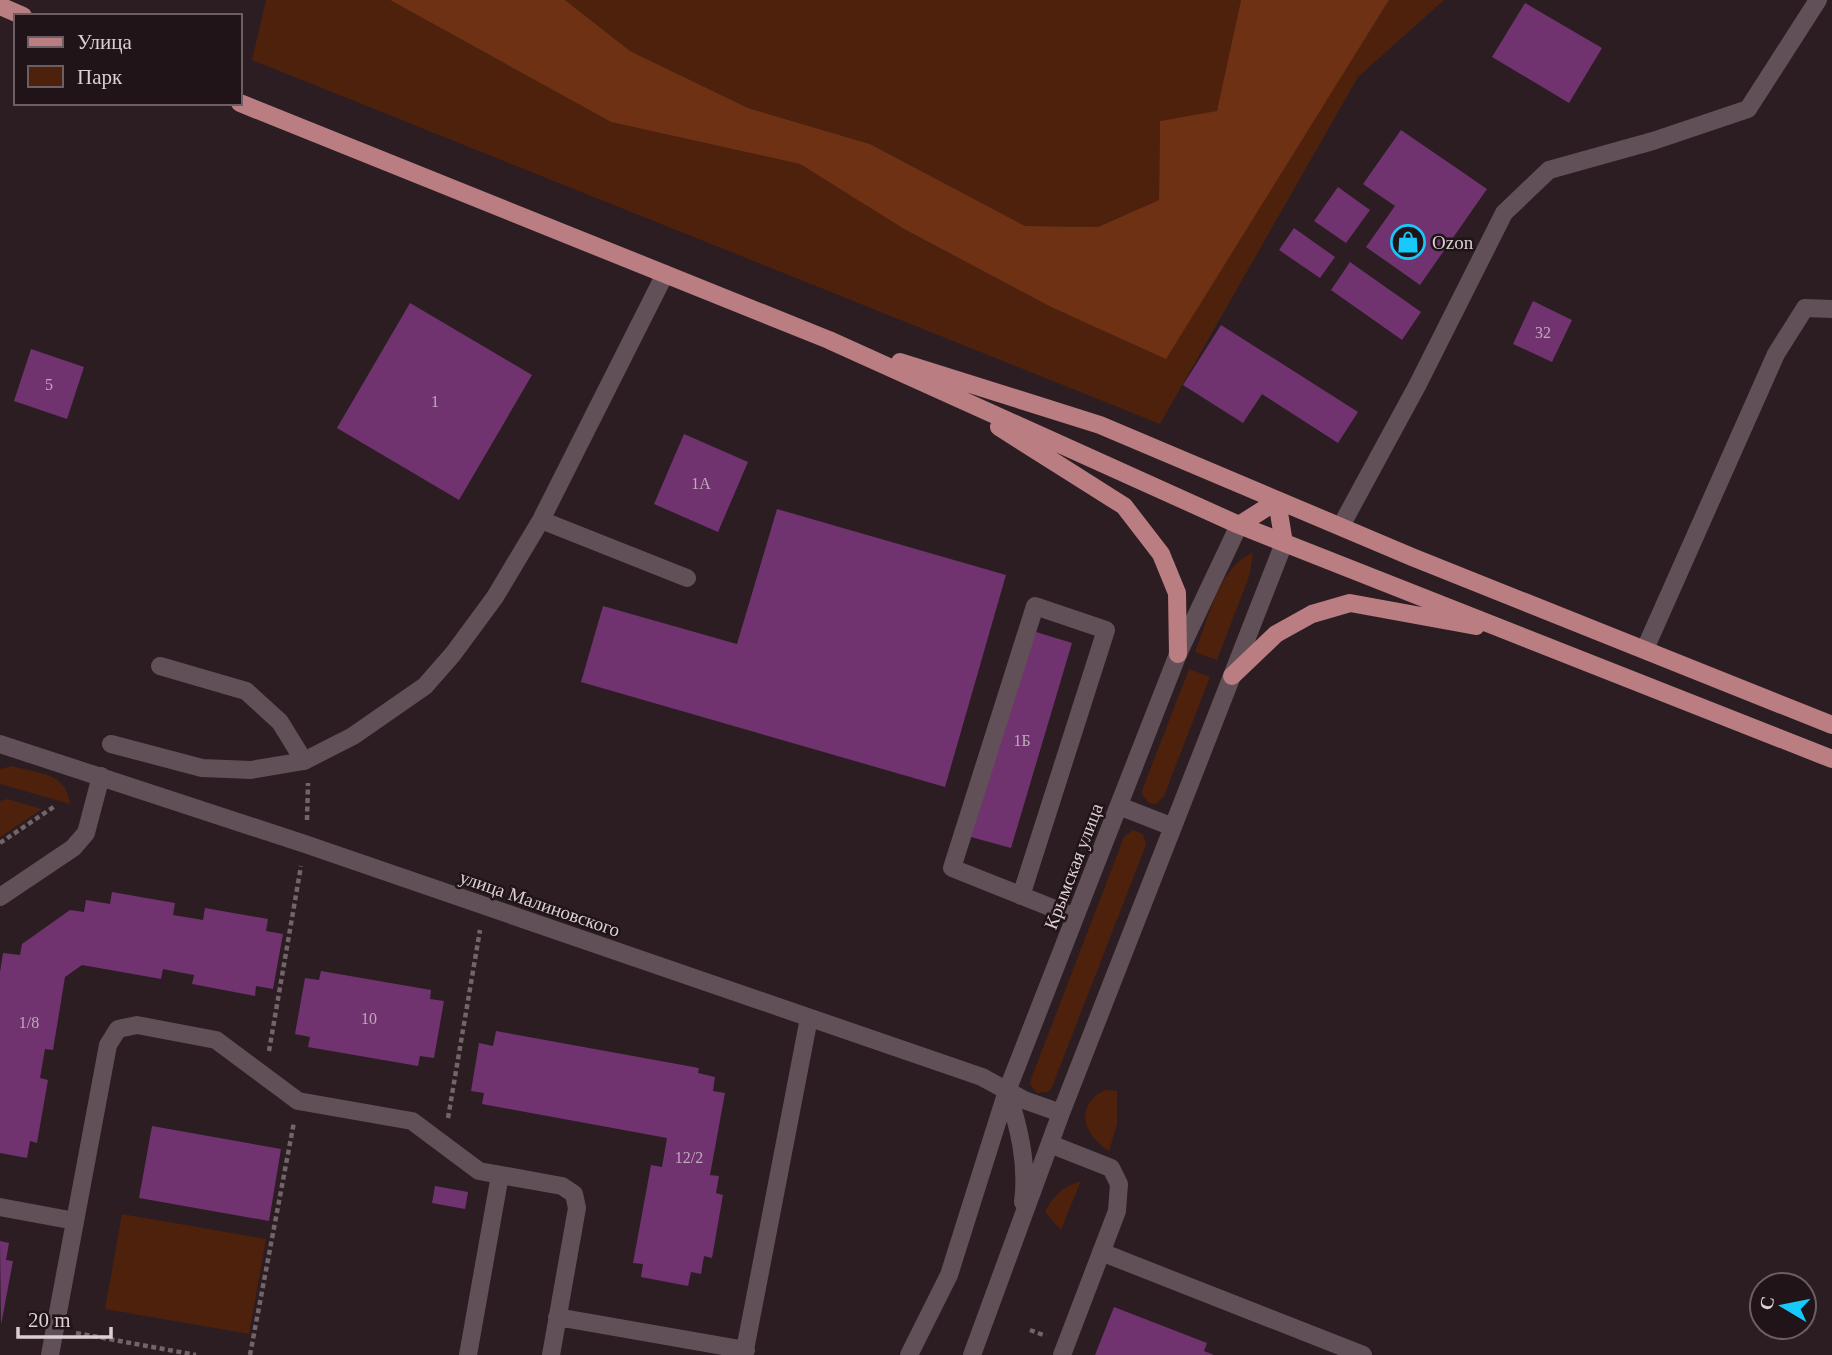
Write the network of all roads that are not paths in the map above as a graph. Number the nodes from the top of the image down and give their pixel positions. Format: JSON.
{"nodes":[{"id":1,"x":1818,"y":0,"type":"edge"},
{"id":2,"x":0,"y":6,"type":"edge"},
{"id":3,"x":18,"y":14,"type":"edge"},
{"id":4,"x":242,"y":104,"type":"edge"},
{"id":5,"x":665,"y":274,"type":"junction"},
{"id":6,"x":1832,"y":309,"type":"edge"},
{"id":7,"x":829,"y":340,"type":"junction"},
{"id":8,"x":939,"y":390,"type":"junction"},
{"id":9,"x":1277,"y":501,"type":"junction"},
{"id":10,"x":541,"y":520,"type":"junction"},
{"id":11,"x":1239,"y":525,"type":"junction"},
{"id":12,"x":1341,"y":526,"type":"junction"},
{"id":13,"x":1283,"y":543,"type":"junction"},
{"id":14,"x":687,"y":578,"type":"dead end"},
{"id":15,"x":1518,"y":634,"type":"junction"},
{"id":16,"x":1645,"y":649,"type":"junction"},
{"id":17,"x":1178,"y":654,"type":"junction"},
{"id":18,"x":160,"y":666,"type":"dead end"},
{"id":19,"x":1232,"y":676,"type":"junction"},
{"id":20,"x":1832,"y":724,"type":"edge"},
{"id":21,"x":0,"y":744,"type":"edge"},
{"id":22,"x":111,"y":744,"type":"dead end"},
{"id":23,"x":1832,"y":759,"type":"edge"},
{"id":24,"x":304,"y":761,"type":"junction"},
{"id":25,"x":101,"y":776,"type":"junction"},
{"id":26,"x":1119,"y":806,"type":"junction"},
{"id":27,"x":1173,"y":827,"type":"junction"},
{"id":28,"x":1021,"y":895,"type":"junction"},
{"id":29,"x":0,"y":897,"type":"edge"},
{"id":30,"x":1075,"y":917,"type":"junction"},
{"id":31,"x":809,"y":1018,"type":"junction"},
{"id":32,"x":1007,"y":1091,"type":"junction"},
{"id":33,"x":1061,"y":1113,"type":"junction"},
{"id":34,"x":1050,"y":1144,"type":"junction"},
{"id":35,"x":500,"y":1175,"type":"junction"},
{"id":36,"x":0,"y":1207,"type":"edge"},
{"id":37,"x":75,"y":1220,"type":"junction"},
{"id":38,"x":1018,"y":1233,"type":"junction"},
{"id":39,"x":1101,"y":1252,"type":"junction"},
{"id":40,"x":557,"y":1317,"type":"junction"},
{"id":41,"x":745,"y":1352,"type":"edge"},
{"id":42,"x":50,"y":1355,"type":"edge"},
{"id":43,"x":468,"y":1355,"type":"edge"},
{"id":44,"x":551,"y":1355,"type":"edge"},
{"id":45,"x":909,"y":1355,"type":"edge"},
{"id":46,"x":972,"y":1355,"type":"edge"},
{"id":47,"x":1062,"y":1355,"type":"edge"},
{"id":48,"x":1363,"y":1355,"type":"edge"}],
"edges":[{"from":1,"to":12,"type":"street"},
{"from":2,"to":3,"type":"main road"},
{"from":4,"to":5,"type":"main road"},
{"from":5,"to":7,"type":"main road"},
{"from":5,"to":10,"type":"street"},
{"from":6,"to":16,"type":"street"},
{"from":7,"to":8,"type":"main road"},
{"from":7,"to":9,"type":"main road"},
{"from":8,"to":11,"type":"main road"},
{"from":8,"to":17,"type":"main road"},
{"from":9,"to":11,"type":"main road"},
{"from":9,"to":12,"type":"main road"},
{"from":9,"to":13,"type":"main road"},
{"from":10,"to":14,"type":"street"},
{"from":10,"to":24,"type":"street"},
{"from":11,"to":13,"type":"main road"},
{"from":11,"to":17,"type":"street","name":"Крымская улица"},
{"from":12,"to":16,"type":"main road"},
{"from":13,"to":15,"type":"main road"},
{"from":13,"to":19,"type":"street"},
{"from":15,"to":19,"type":"main road"},
{"from":15,"to":23,"type":"main road"},
{"from":16,"to":20,"type":"main road"},
{"from":17,"to":26,"type":"street","name":"Крымская улица"},
{"from":18,"to":24,"type":"street"},
{"from":19,"to":27,"type":"street"},
{"from":21,"to":25,"type":"street","name":"улица Малиновского"},
{"from":22,"to":24,"type":"street"},
{"from":25,"to":29,"type":"street"},
{"from":25,"to":31,"type":"street","name":"улица Малиновского"},
{"from":26,"to":27,"type":"street"},
{"from":26,"to":30,"type":"street","name":"Крымская улица"},
{"from":27,"to":33,"type":"street"},
{"from":28,"to":28,"type":"street"},
{"from":28,"to":30,"type":"street"},
{"from":30,"to":32,"type":"street","name":"Крымская улица"},
{"from":31,"to":32,"type":"street","name":"улица Малиновского"},
{"from":31,"to":41,"type":"street"},
{"from":32,"to":33,"type":"street","name":"улица Малиновского"},
{"from":32,"to":38,"type":"street"},
{"from":32,"to":45,"type":"street","name":"Крымская улица"},
{"from":33,"to":34,"type":"street"},
{"from":34,"to":38,"type":"street"},
{"from":34,"to":39,"type":"street"},
{"from":35,"to":37,"type":"street"},
{"from":35,"to":40,"type":"street"},
{"from":35,"to":43,"type":"street"},
{"from":36,"to":37,"type":"street"},
{"from":37,"to":42,"type":"street"},
{"from":38,"to":46,"type":"street"},
{"from":39,"to":47,"type":"street"},
{"from":39,"to":48,"type":"street"},
{"from":40,"to":41,"type":"street"},
{"from":40,"to":44,"type":"street"}]}
